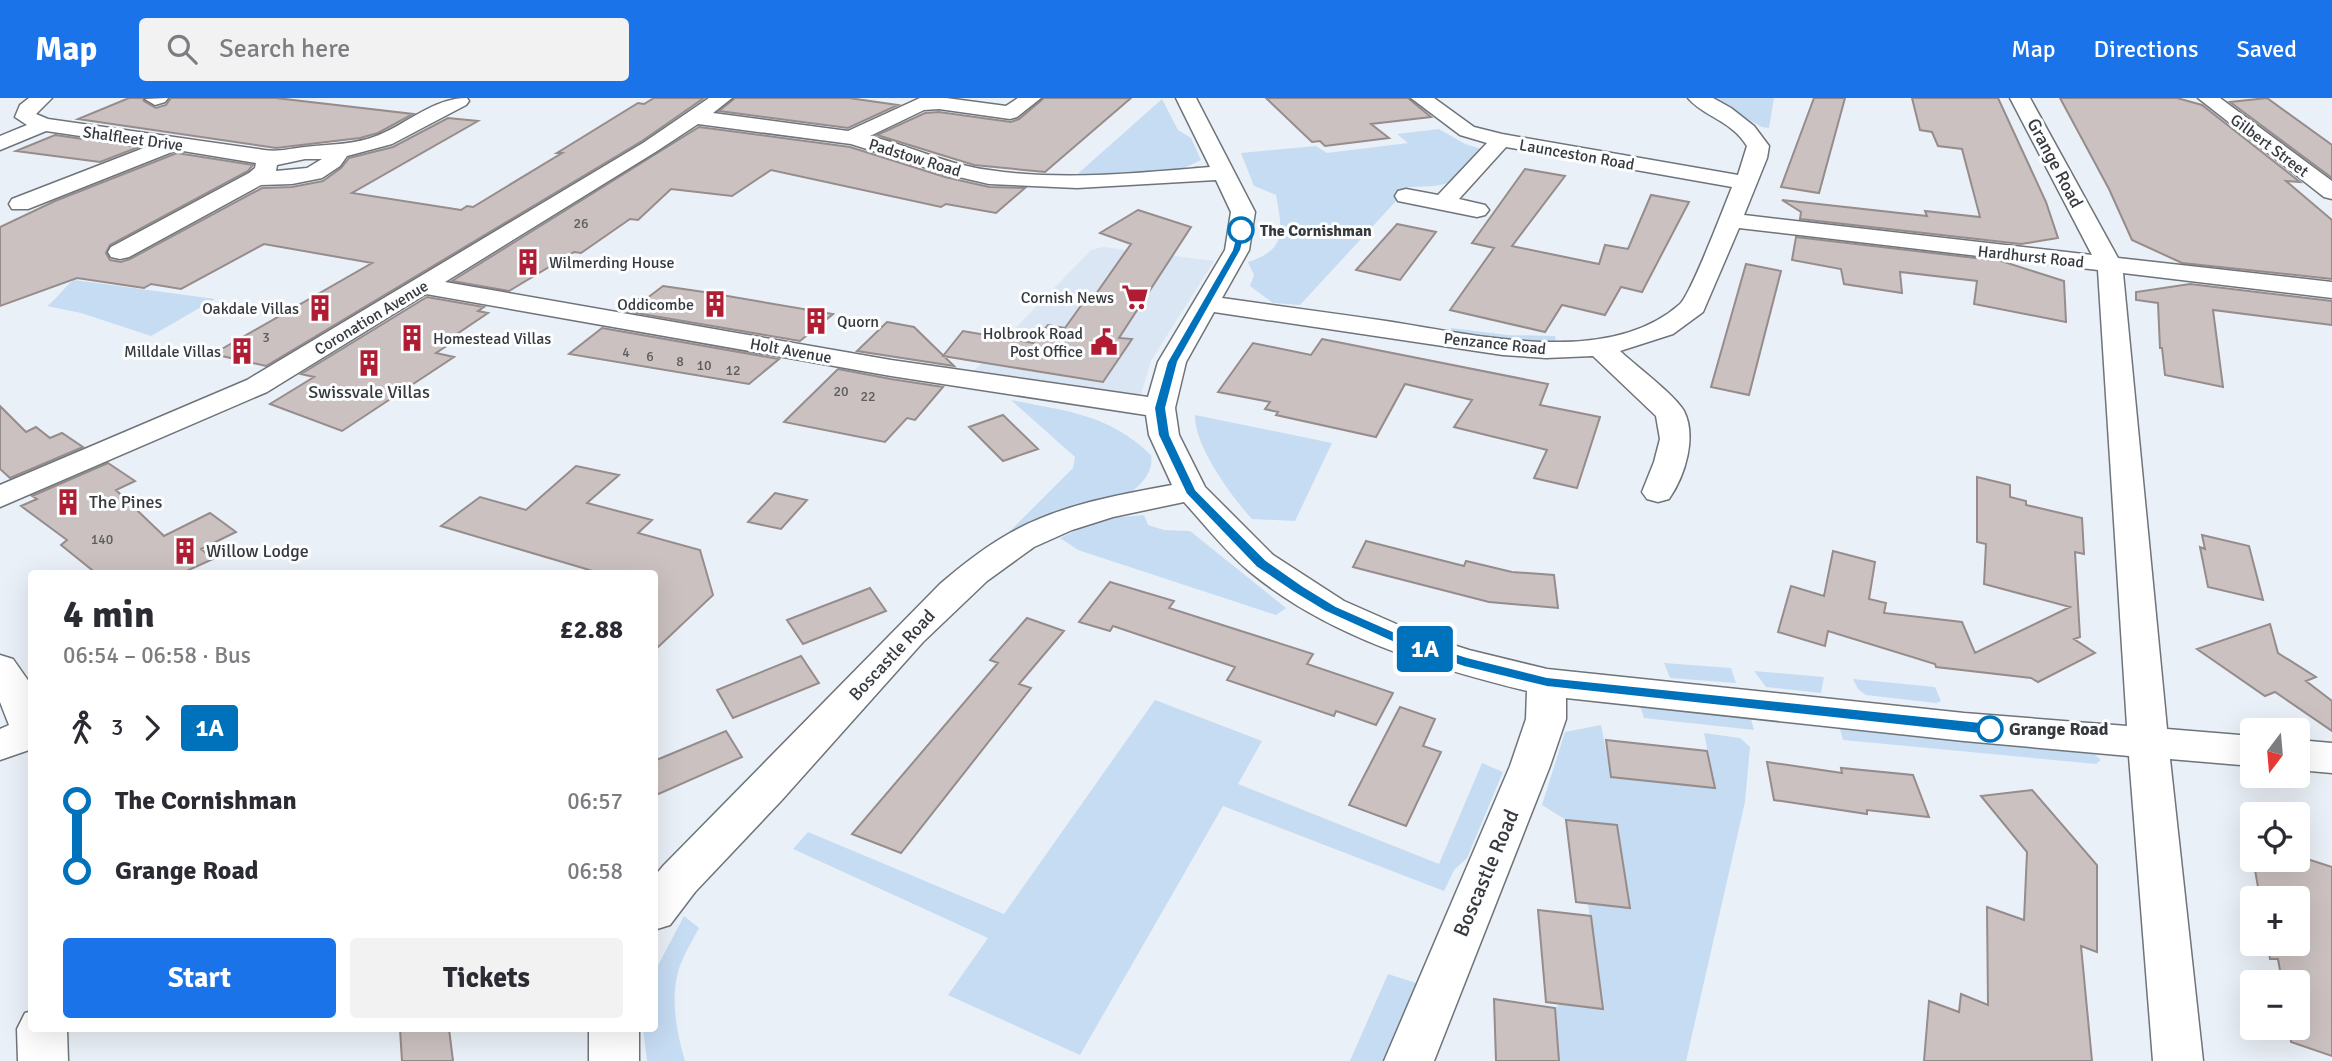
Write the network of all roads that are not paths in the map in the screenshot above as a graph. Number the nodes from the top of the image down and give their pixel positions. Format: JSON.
{"nodes":[{"id":1,"x":722,"y":98,"type":"edge"},
{"id":2,"x":1031,"y":98,"type":"edge"},
{"id":3,"x":1186,"y":98,"type":"edge"},
{"id":4,"x":1421,"y":98,"type":"edge"},
{"id":5,"x":1698,"y":98,"type":"edge"},
{"id":6,"x":2020,"y":98,"type":"edge"},
{"id":7,"x":2208,"y":98,"type":"edge"},
{"id":8,"x":460,"y":101,"type":"dead end"},
{"id":9,"x":35,"y":103,"type":"edge"},
{"id":10,"x":0,"y":113,"type":"edge"},
{"id":11,"x":693,"y":117,"type":"junction"},
{"id":12,"x":44,"y":125,"type":"junction"},
{"id":13,"x":850,"y":138,"type":"junction"},
{"id":14,"x":1501,"y":140,"type":"junction"},
{"id":15,"x":0,"y":144,"type":"edge"},
{"id":16,"x":173,"y":144,"type":"junction"},
{"id":17,"x":262,"y":169,"type":"junction"},
{"id":18,"x":1223,"y":173,"type":"junction"},
{"id":19,"x":1745,"y":183,"type":"junction"},
{"id":20,"x":2332,"y":192,"type":"edge"},
{"id":21,"x":1406,"y":196,"type":"dead end"},
{"id":22,"x":1443,"y":203,"type":"junction"},
{"id":23,"x":20,"y":205,"type":"dead end"},
{"id":24,"x":1477,"y":210,"type":"dead end"},
{"id":25,"x":1730,"y":220,"type":"junction"},
{"id":26,"x":153,"y":236,"type":"junction"},
{"id":27,"x":183,"y":240,"type":"dead end"},
{"id":28,"x":120,"y":253,"type":"dead end"},
{"id":29,"x":2110,"y":265,"type":"junction"},
{"id":30,"x":423,"y":286,"type":"junction"},
{"id":31,"x":2332,"y":290,"type":"edge"},
{"id":32,"x":1205,"y":303,"type":"junction"},
{"id":33,"x":1599,"y":347,"type":"junction"},
{"id":34,"x":1160,"y":408,"type":"junction"},
{"id":35,"x":1191,"y":491,"type":"junction"},
{"id":36,"x":1658,"y":492,"type":"dead end"},
{"id":37,"x":0,"y":498,"type":"edge"},
{"id":38,"x":0,"y":668,"type":"edge"},
{"id":39,"x":1547,"y":682,"type":"junction"},
{"id":40,"x":28,"y":725,"type":"edge"},
{"id":41,"x":28,"y":734,"type":"edge"},
{"id":42,"x":2150,"y":742,"type":"junction"},
{"id":43,"x":0,"y":745,"type":"edge"},
{"id":44,"x":2240,"y":750,"type":"edge"},
{"id":45,"x":2310,"y":756,"type":"edge"},
{"id":46,"x":2332,"y":758,"type":"edge"},
{"id":47,"x":658,"y":906,"type":"edge"},
{"id":48,"x":43,"y":1032,"type":"edge"},
{"id":49,"x":614,"y":1032,"type":"edge"},
{"id":50,"x":43,"y":1061,"type":"edge"},
{"id":51,"x":614,"y":1061,"type":"edge"},
{"id":52,"x":1409,"y":1061,"type":"edge"},
{"id":53,"x":2178,"y":1061,"type":"edge"}],
"edges":[{"from":1,"to":11,"type":"street","name":"Coronation Avenue"},
{"from":2,"to":13,"type":"street"},
{"from":3,"to":18,"type":"street"},
{"from":4,"to":14,"type":"street","name":"Launceston Road"},
{"from":5,"to":19,"type":"street","name":"Penzance Road"},
{"from":6,"to":29,"type":"street","name":"Grange Road"},
{"from":7,"to":20,"type":"street","name":"Gilbert Street"},
{"from":8,"to":17,"type":"street","name":"Shalfleet Drive"},
{"from":9,"to":10,"type":"street"},
{"from":9,"to":12,"type":"street"},
{"from":11,"to":13,"type":"street","name":"Padstow Road"},
{"from":11,"to":30,"type":"street","name":"Coronation Avenue"},
{"from":12,"to":15,"type":"street"},
{"from":12,"to":16,"type":"street","name":"Shalfleet Drive"},
{"from":13,"to":18,"type":"street","name":"Padstow Road"},
{"from":14,"to":19,"type":"street","name":"Launceston Road"},
{"from":14,"to":22,"type":"street"},
{"from":16,"to":17,"type":"street","name":"Shalfleet Drive"},
{"from":16,"to":23,"type":"street"},
{"from":17,"to":26,"type":"street","name":"Shalfleet Drive"},
{"from":18,"to":32,"type":"street"},
{"from":19,"to":25,"type":"street","name":"Penzance Road"},
{"from":21,"to":22,"type":"street"},
{"from":22,"to":24,"type":"street"},
{"from":25,"to":29,"type":"street","name":"Hardhurst Road"},
{"from":25,"to":33,"type":"street","name":"Penzance Road"},
{"from":26,"to":27,"type":"street"},
{"from":26,"to":28,"type":"street","name":"Shalfleet Drive"},
{"from":29,"to":31,"type":"street","name":"Hardhurst Road"},
{"from":29,"to":42,"type":"street","name":"Grange Road"},
{"from":30,"to":34,"type":"street","name":"Holt Avenue"},
{"from":30,"to":37,"type":"street","name":"Coronation Avenue"},
{"from":32,"to":33,"type":"street","name":"Penzance Road"},
{"from":32,"to":34,"type":"street"},
{"from":33,"to":36,"type":"street"},
{"from":34,"to":35,"type":"street"},
{"from":35,"to":39,"type":"street"},
{"from":35,"to":47,"type":"street","name":"Boscastle Road"},
{"from":38,"to":40,"type":"street"},
{"from":39,"to":42,"type":"street"},
{"from":39,"to":52,"type":"street","name":"Boscastle Road"},
{"from":41,"to":43,"type":"street"},
{"from":42,"to":44,"type":"street"},
{"from":42,"to":53,"type":"street","name":"Grange Road"},
{"from":45,"to":46,"type":"street"},
{"from":48,"to":50,"type":"street"},
{"from":49,"to":51,"type":"street"}]}
